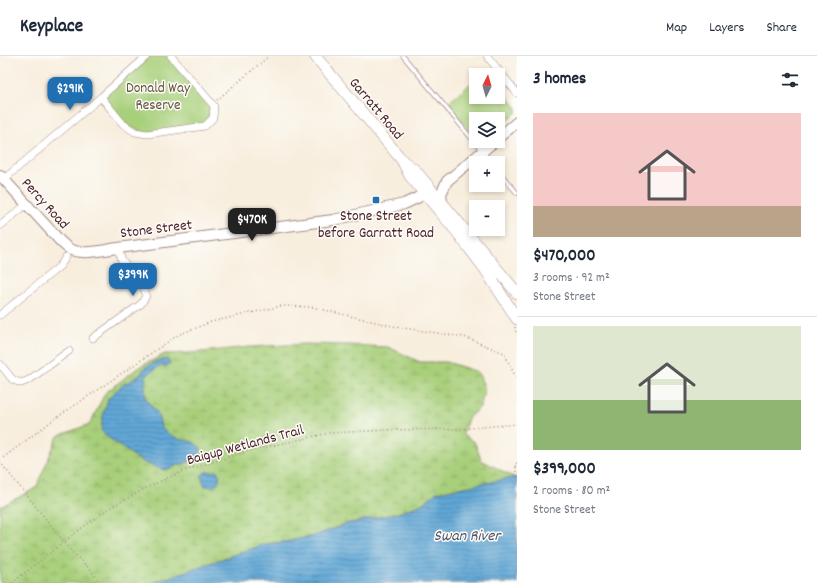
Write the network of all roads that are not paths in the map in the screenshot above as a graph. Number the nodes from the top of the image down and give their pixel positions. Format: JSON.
{"nodes":[{"id":1,"x":147,"y":56,"type":"edge"},
{"id":2,"x":171,"y":56,"type":"edge"},
{"id":3,"x":315,"y":56,"type":"edge"},
{"id":4,"x":403,"y":56,"type":"edge"},
{"id":5,"x":486,"y":56,"type":"edge"},
{"id":6,"x":517,"y":93,"type":"edge"},
{"id":7,"x":100,"y":98,"type":"junction"},
{"id":8,"x":517,"y":122,"type":"edge"},
{"id":9,"x":505,"y":132,"type":"edge"},
{"id":10,"x":487,"y":148,"type":"edge"},
{"id":11,"x":482,"y":152,"type":"junction"},
{"id":12,"x":486,"y":156,"type":"edge"},
{"id":13,"x":2,"y":177,"type":"edge"},
{"id":14,"x":505,"y":179,"type":"edge"},
{"id":15,"x":447,"y":181,"type":"junction"},
{"id":16,"x":426,"y":187,"type":"junction"},
{"id":17,"x":517,"y":193,"type":"edge"},
{"id":18,"x":442,"y":201,"type":"junction"},
{"id":19,"x":27,"y":204,"type":"junction"},
{"id":20,"x":0,"y":226,"type":"edge"},
{"id":21,"x":118,"y":248,"type":"junction"},
{"id":22,"x":68,"y":253,"type":"junction"},
{"id":23,"x":517,"y":293,"type":"edge"},
{"id":24,"x":0,"y":315,"type":"edge"},
{"id":25,"x":517,"y":319,"type":"edge"},
{"id":26,"x":92,"y":338,"type":"dead end"},
{"id":27,"x":69,"y":350,"type":"dead end"},
{"id":28,"x":0,"y":364,"type":"edge"}],
"edges":[{"from":1,"to":7,"type":"street"},
{"from":2,"to":7,"type":"street"},
{"from":3,"to":16,"type":"main road","name":"Garratt Road"},
{"from":4,"to":11,"type":"lane"},
{"from":5,"to":6,"type":"street"},
{"from":7,"to":13,"type":"street"},
{"from":8,"to":9,"type":"street"},
{"from":10,"to":11,"type":"street"},
{"from":11,"to":12,"type":"lane"},
{"from":11,"to":15,"type":"street"},
{"from":13,"to":19,"type":"street","name":"Percy Road"},
{"from":14,"to":17,"type":"lane"},
{"from":15,"to":16,"type":"street"},
{"from":15,"to":18,"type":"street"},
{"from":16,"to":18,"type":"main road","name":"Garratt Road"},
{"from":16,"to":21,"type":"street","name":"Stone Street"},
{"from":16,"to":25,"type":"main road","name":"Garratt Road"},
{"from":18,"to":23,"type":"main road","name":"Garratt Road"},
{"from":19,"to":20,"type":"street"},
{"from":19,"to":22,"type":"street","name":"Percy Road"},
{"from":21,"to":22,"type":"street","name":"Stone Street"},
{"from":21,"to":26,"type":"street"},
{"from":22,"to":24,"type":"street"},
{"from":27,"to":28,"type":"street"}]}
